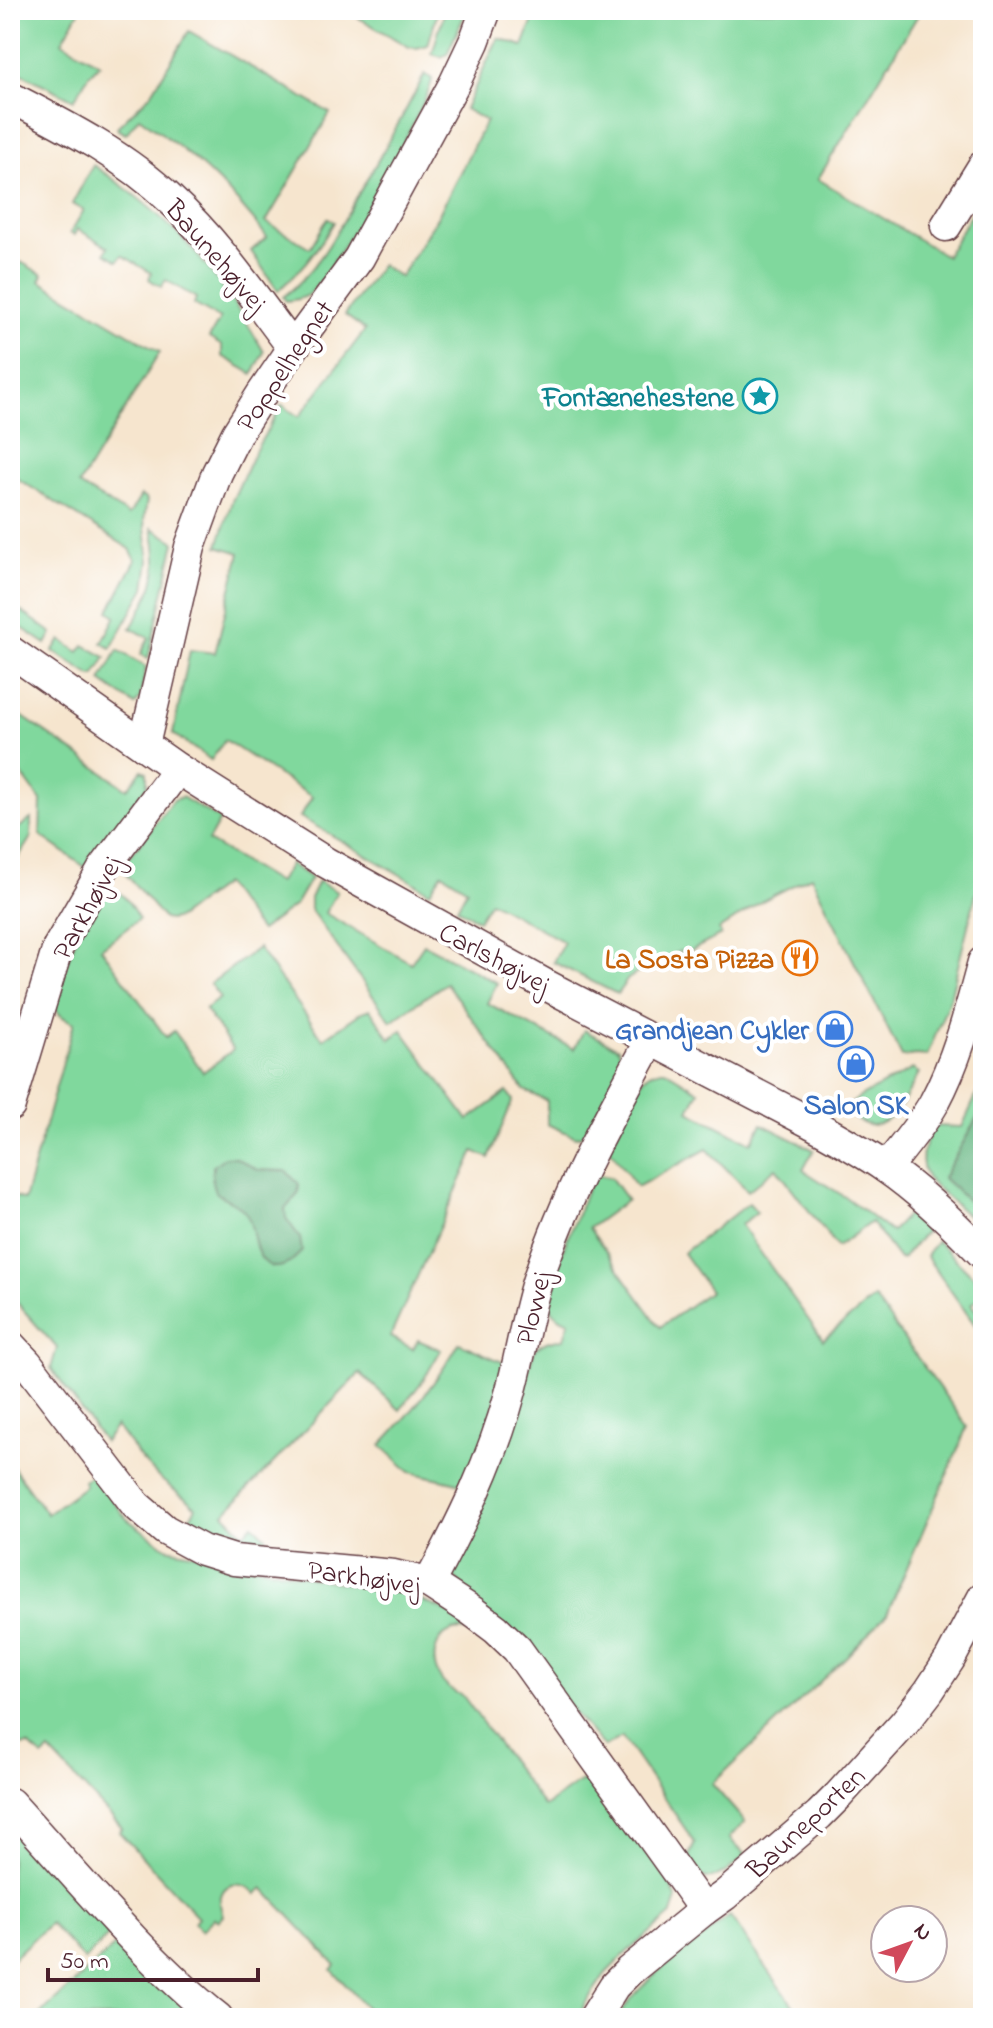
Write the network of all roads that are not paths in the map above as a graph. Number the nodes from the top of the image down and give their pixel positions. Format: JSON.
{"nodes":[{"id":1,"x":486,"y":10,"type":"edge"},
{"id":2,"x":10,"y":97,"type":"edge"},
{"id":3,"x":983,"y":166,"type":"edge"},
{"id":4,"x":946,"y":226,"type":"dead end"},
{"id":5,"x":293,"y":348,"type":"junction"},
{"id":6,"x":10,"y":651,"type":"edge"},
{"id":7,"x":144,"y":745,"type":"junction"},
{"id":8,"x":178,"y":769,"type":"junction"},
{"id":9,"x":983,"y":962,"type":"edge"},
{"id":10,"x":651,"y":1040,"type":"junction"},
{"id":11,"x":10,"y":1106,"type":"edge"},
{"id":12,"x":886,"y":1168,"type":"junction"},
{"id":13,"x":983,"y":1254,"type":"edge"},
{"id":14,"x":10,"y":1345,"type":"edge"},
{"id":15,"x":429,"y":1583,"type":"junction"},
{"id":16,"x":983,"y":1597,"type":"edge"},
{"id":17,"x":10,"y":1803,"type":"edge"},
{"id":18,"x":704,"y":1910,"type":"junction"},
{"id":19,"x":218,"y":2018,"type":"edge"},
{"id":20,"x":594,"y":2018,"type":"edge"}],
"edges":[{"from":1,"to":5,"type":"street","name":"Poppelhegnet"},
{"from":2,"to":5,"type":"street","name":"Baunehøjvej"},
{"from":3,"to":4,"type":"street"},
{"from":5,"to":7,"type":"street","name":"Poppelhegnet"},
{"from":6,"to":7,"type":"street","name":"Carlshøjvej"},
{"from":7,"to":8,"type":"street","name":"Carlshøjvej"},
{"from":8,"to":10,"type":"street","name":"Carlshøjvej"},
{"from":8,"to":11,"type":"street","name":"Parkhøjvej"},
{"from":9,"to":12,"type":"street"},
{"from":10,"to":12,"type":"street","name":"Carlshøjvej"},
{"from":10,"to":15,"type":"street","name":"Plovvej"},
{"from":12,"to":13,"type":"street","name":"Carlshøjvej"},
{"from":14,"to":15,"type":"street","name":"Parkhøjvej"},
{"from":15,"to":18,"type":"street","name":"Parkhøjvej"},
{"from":16,"to":18,"type":"street","name":"Bauneporten"},
{"from":17,"to":19,"type":"street"},
{"from":18,"to":20,"type":"street","name":"Bauneporten"}]}
